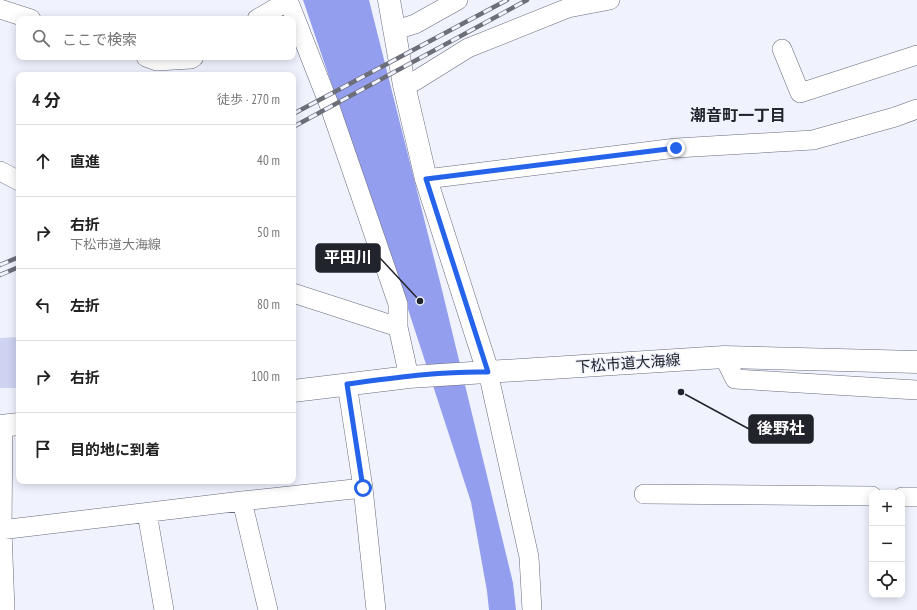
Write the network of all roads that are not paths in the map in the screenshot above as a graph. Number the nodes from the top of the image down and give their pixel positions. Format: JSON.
{"nodes":[{"id":1,"x":288,"y":0,"type":"edge"},
{"id":2,"x":389,"y":0,"type":"edge"},
{"id":3,"x":458,"y":0,"type":"edge"},
{"id":4,"x":610,"y":0,"type":"edge"},
{"id":5,"x":0,"y":9,"type":"edge"},
{"id":6,"x":22,"y":16,"type":"edge"},
{"id":7,"x":262,"y":16,"type":"edge"},
{"id":8,"x":294,"y":16,"type":"edge"},
{"id":9,"x":296,"y":20,"type":"edge"},
{"id":10,"x":396,"y":30,"type":"junction"},
{"id":11,"x":782,"y":49,"type":"dead end"},
{"id":12,"x":917,"y":55,"type":"edge"},
{"id":13,"x":154,"y":60,"type":"edge"},
{"id":14,"x":174,"y":60,"type":"edge"},
{"id":15,"x":404,"y":85,"type":"junction"},
{"id":16,"x":917,"y":109,"type":"edge"},
{"id":17,"x":0,"y":171,"type":"edge"},
{"id":18,"x":16,"y":179,"type":"edge"},
{"id":19,"x":426,"y":179,"type":"junction"},
{"id":20,"x":296,"y":294,"type":"edge"},
{"id":21,"x":398,"y":327,"type":"junction"},
{"id":22,"x":724,"y":357,"type":"junction"},
{"id":23,"x":917,"y":362,"type":"edge"},
{"id":24,"x":480,"y":372,"type":"junction"},
{"id":25,"x":409,"y":376,"type":"junction"},
{"id":26,"x":347,"y":384,"type":"junction"},
{"id":27,"x":917,"y":390,"type":"edge"},
{"id":28,"x":296,"y":391,"type":"edge"},
{"id":29,"x":7,"y":425,"type":"edge"},
{"id":30,"x":363,"y":488,"type":"junction"},
{"id":31,"x":644,"y":494,"type":"dead end"},
{"id":32,"x":869,"y":496,"type":"edge"},
{"id":33,"x":905,"y":497,"type":"edge"},
{"id":34,"x":917,"y":497,"type":"edge"},
{"id":35,"x":242,"y":501,"type":"junction"},
{"id":36,"x":147,"y":513,"type":"junction"},
{"id":37,"x":1,"y":530,"type":"edge"},
{"id":38,"x":5,"y":610,"type":"edge"},
{"id":39,"x":164,"y":610,"type":"edge"},
{"id":40,"x":268,"y":610,"type":"edge"},
{"id":41,"x":376,"y":610,"type":"edge"},
{"id":42,"x":532,"y":610,"type":"edge"}],
"edges":[{"from":1,"to":7,"type":"street"},
{"from":1,"to":8,"type":"street"},
{"from":2,"to":10,"type":"street"},
{"from":3,"to":10,"type":"street"},
{"from":4,"to":15,"type":"street"},
{"from":5,"to":6,"type":"street"},
{"from":9,"to":21,"type":"street"},
{"from":10,"to":15,"type":"street"},
{"from":11,"to":12,"type":"street"},
{"from":13,"to":14,"type":"street"},
{"from":15,"to":19,"type":"street"},
{"from":16,"to":19,"type":"street"},
{"from":17,"to":18,"type":"street"},
{"from":19,"to":24,"type":"street"},
{"from":20,"to":21,"type":"street"},
{"from":21,"to":25,"type":"street"},
{"from":22,"to":23,"type":"street","name":"下松市道大海線"},
{"from":22,"to":24,"type":"street","name":"下松市道大海線"},
{"from":22,"to":27,"type":"street"},
{"from":24,"to":25,"type":"street","name":"下松市道大海線"},
{"from":24,"to":42,"type":"street"},
{"from":25,"to":26,"type":"street","name":"下松市道大海線"},
{"from":26,"to":28,"type":"street","name":"下松市道大海線"},
{"from":26,"to":30,"type":"street"},
{"from":29,"to":37,"type":"street"},
{"from":30,"to":35,"type":"street"},
{"from":30,"to":41,"type":"street"},
{"from":31,"to":32,"type":"street"},
{"from":33,"to":34,"type":"street"},
{"from":35,"to":36,"type":"street"},
{"from":35,"to":40,"type":"street"},
{"from":36,"to":37,"type":"street"},
{"from":36,"to":39,"type":"street"},
{"from":37,"to":38,"type":"street"}]}
